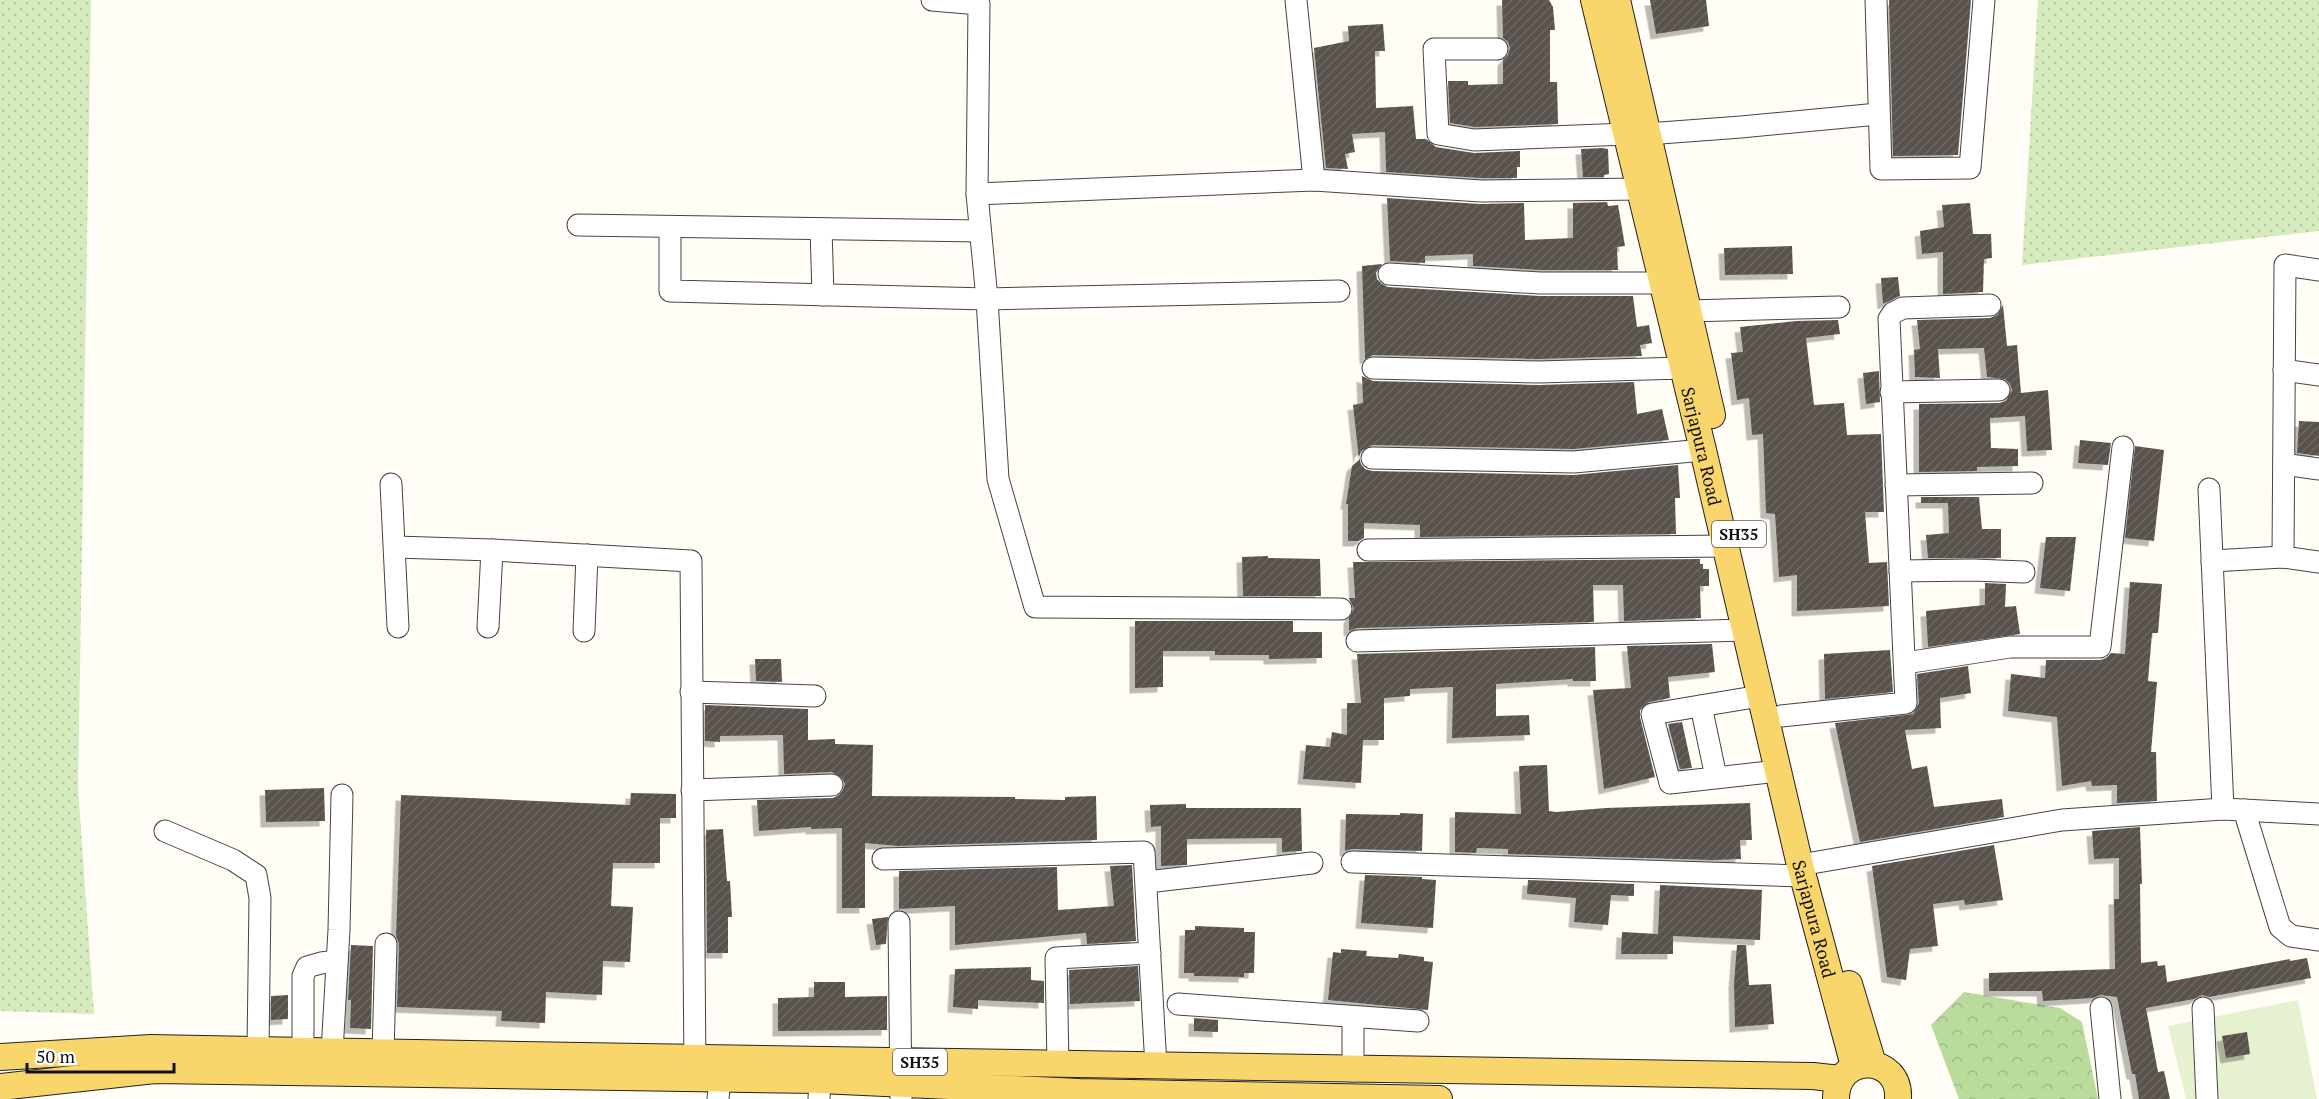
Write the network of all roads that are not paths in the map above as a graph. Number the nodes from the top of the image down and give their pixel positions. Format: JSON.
{"nodes":[{"id":1,"x":932,"y":0,"type":"edge"},
{"id":2,"x":1296,"y":0,"type":"edge"},
{"id":3,"x":1594,"y":0,"type":"edge"},
{"id":4,"x":1617,"y":0,"type":"edge"},
{"id":5,"x":1876,"y":0,"type":"edge"},
{"id":6,"x":1984,"y":0,"type":"edge"},
{"id":7,"x":1497,"y":49,"type":"dead end"},
{"id":8,"x":1878,"y":114,"type":"junction"},
{"id":9,"x":1637,"y":134,"type":"junction"},
{"id":10,"x":1314,"y":180,"type":"junction"},
{"id":11,"x":1645,"y":183,"type":"junction"},
{"id":12,"x":977,"y":194,"type":"junction"},
{"id":13,"x":578,"y":225,"type":"dead end"},
{"id":14,"x":670,"y":226,"type":"junction"},
{"id":15,"x":821,"y":229,"type":"junction"},
{"id":16,"x":980,"y":231,"type":"junction"},
{"id":17,"x":2319,"y":270,"type":"edge"},
{"id":18,"x":1389,"y":274,"type":"dead end"},
{"id":19,"x":1663,"y":283,"type":"junction"},
{"id":20,"x":1339,"y":291,"type":"dead end"},
{"id":21,"x":823,"y":295,"type":"junction"},
{"id":22,"x":987,"y":299,"type":"junction"},
{"id":23,"x":1990,"y":305,"type":"dead end"},
{"id":24,"x":1839,"y":308,"type":"dead end"},
{"id":25,"x":1688,"y":311,"type":"junction"},
{"id":26,"x":1373,"y":368,"type":"dead end"},
{"id":27,"x":1683,"y":368,"type":"junction"},
{"id":28,"x":2284,"y":370,"type":"junction"},
{"id":29,"x":2319,"y":375,"type":"edge"},
{"id":30,"x":1999,"y":390,"type":"dead end"},
{"id":31,"x":1892,"y":392,"type":"junction"},
{"id":32,"x":2124,"y":447,"type":"dead end"},
{"id":33,"x":1703,"y":450,"type":"junction"},
{"id":34,"x":1372,"y":458,"type":"dead end"},
{"id":35,"x":2284,"y":464,"type":"junction"},
{"id":36,"x":2319,"y":469,"type":"edge"},
{"id":37,"x":2031,"y":483,"type":"dead end"},
{"id":38,"x":391,"y":484,"type":"dead end"},
{"id":39,"x":1896,"y":485,"type":"junction"},
{"id":40,"x":2209,"y":489,"type":"dead end"},
{"id":41,"x":1726,"y":514,"type":"junction"},
{"id":42,"x":1725,"y":546,"type":"junction"},
{"id":43,"x":395,"y":547,"type":"junction"},
{"id":44,"x":492,"y":550,"type":"junction"},
{"id":45,"x":1368,"y":550,"type":"dead end"},
{"id":46,"x":587,"y":555,"type":"junction"},
{"id":47,"x":2283,"y":557,"type":"junction"},
{"id":48,"x":2212,"y":561,"type":"junction"},
{"id":49,"x":2319,"y":562,"type":"edge"},
{"id":50,"x":1900,"y":571,"type":"junction"},
{"id":51,"x":2024,"y":572,"type":"dead end"},
{"id":52,"x":1341,"y":609,"type":"dead end"},
{"id":53,"x":398,"y":627,"type":"dead end"},
{"id":54,"x":488,"y":627,"type":"dead end"},
{"id":55,"x":1745,"y":630,"type":"junction"},
{"id":56,"x":584,"y":631,"type":"dead end"},
{"id":57,"x":1357,"y":641,"type":"dead end"},
{"id":58,"x":1905,"y":663,"type":"junction"},
{"id":59,"x":1763,"y":685,"type":"junction"},
{"id":60,"x":691,"y":692,"type":"junction"},
{"id":61,"x":814,"y":696,"type":"dead end"},
{"id":62,"x":1701,"y":706,"type":"junction"},
{"id":63,"x":1781,"y":717,"type":"junction"},
{"id":64,"x":1778,"y":771,"type":"junction"},
{"id":65,"x":1716,"y":777,"type":"junction"},
{"id":66,"x":832,"y":785,"type":"dead end"},
{"id":67,"x":692,"y":790,"type":"junction"},
{"id":68,"x":342,"y":795,"type":"dead end"},
{"id":69,"x":2234,"y":810,"type":"junction"},
{"id":70,"x":2319,"y":814,"type":"edge"},
{"id":71,"x":165,"y":831,"type":"dead end"},
{"id":72,"x":883,"y":859,"type":"dead end"},
{"id":73,"x":1352,"y":862,"type":"dead end"},
{"id":74,"x":1312,"y":863,"type":"dead end"},
{"id":75,"x":1806,"y":868,"type":"junction"},
{"id":76,"x":1147,"y":882,"type":"junction"},
{"id":77,"x":899,"y":922,"type":"dead end"},
{"id":78,"x":2319,"y":940,"type":"edge"},
{"id":79,"x":386,"y":944,"type":"dead end"},
{"id":80,"x":1150,"y":954,"type":"junction"},
{"id":81,"x":337,"y":961,"type":"junction"},
{"id":82,"x":1178,"y":1004,"type":"dead end"},
{"id":83,"x":2101,"y":1008,"type":"dead end"},
{"id":84,"x":2203,"y":1008,"type":"dead end"},
{"id":85,"x":1353,"y":1017,"type":"junction"},
{"id":86,"x":1419,"y":1021,"type":"dead end"},
{"id":87,"x":258,"y":1050,"type":"junction"},
{"id":88,"x":303,"y":1051,"type":"junction"},
{"id":89,"x":332,"y":1052,"type":"junction"},
{"id":90,"x":382,"y":1053,"type":"junction"},
{"id":91,"x":0,"y":1057,"type":"edge"},
{"id":92,"x":1058,"y":1064,"type":"junction"},
{"id":93,"x":1156,"y":1067,"type":"junction"},
{"id":94,"x":1219,"y":1067,"type":"junction"},
{"id":95,"x":1353,"y":1071,"type":"junction"},
{"id":96,"x":1851,"y":1077,"type":"edge"},
{"id":97,"x":707,"y":1079,"type":"edge"},
{"id":98,"x":901,"y":1082,"type":"edge"},
{"id":99,"x":0,"y":1087,"type":"edge"},
{"id":100,"x":819,"y":1089,"type":"edge"},
{"id":101,"x":1218,"y":1093,"type":"junction"},
{"id":102,"x":1080,"y":1095,"type":"edge"},
{"id":103,"x":1269,"y":1097,"type":"edge"},
{"id":104,"x":1424,"y":1099,"type":"edge"},
{"id":105,"x":1439,"y":1099,"type":"edge"},
{"id":106,"x":1898,"y":1099,"type":"edge"},
{"id":107,"x":2110,"y":1099,"type":"edge"},
{"id":108,"x":2207,"y":1099,"type":"edge"}],
"edges":[{"from":1,"to":12,"type":"street"},
{"from":2,"to":10,"type":"street"},
{"from":3,"to":9,"type":"main road","name":"Sarjapura Road"},
{"from":4,"to":9,"type":"main road","name":"Sarjapura Road","number":"SH35"},
{"from":5,"to":8,"type":"street"},
{"from":6,"to":8,"type":"street"},
{"from":7,"to":9,"type":"street"},
{"from":8,"to":9,"type":"street"},
{"from":9,"to":11,"type":"main road","name":"Sarjapura Road","number":"SH35"},
{"from":10,"to":11,"type":"street"},
{"from":10,"to":12,"type":"street"},
{"from":11,"to":19,"type":"main road","name":"Sarjapura Road"},
{"from":11,"to":25,"type":"main road","name":"Sarjapura Road","number":"SH35"},
{"from":12,"to":16,"type":"street"},
{"from":13,"to":14,"type":"street"},
{"from":14,"to":15,"type":"street"},
{"from":14,"to":21,"type":"street"},
{"from":15,"to":16,"type":"street"},
{"from":15,"to":21,"type":"street"},
{"from":16,"to":22,"type":"street"},
{"from":17,"to":28,"type":"street"},
{"from":18,"to":19,"type":"street"},
{"from":19,"to":27,"type":"main road","name":"Sarjapura Road"},
{"from":20,"to":22,"type":"street"},
{"from":21,"to":22,"type":"street"},
{"from":22,"to":52,"type":"street"},
{"from":23,"to":31,"type":"street"},
{"from":24,"to":25,"type":"street"},
{"from":25,"to":41,"type":"main road","name":"Sarjapura Road","number":"SH35"},
{"from":26,"to":27,"type":"street"},
{"from":27,"to":33,"type":"main road","name":"Sarjapura Road"},
{"from":28,"to":29,"type":"street"},
{"from":28,"to":35,"type":"street"},
{"from":30,"to":31,"type":"street"},
{"from":31,"to":39,"type":"street"},
{"from":32,"to":58,"type":"street"},
{"from":33,"to":34,"type":"street"},
{"from":33,"to":41,"type":"main road","name":"Sarjapura Road"},
{"from":35,"to":36,"type":"street"},
{"from":35,"to":47,"type":"street"},
{"from":37,"to":39,"type":"street"},
{"from":38,"to":43,"type":"street"},
{"from":39,"to":50,"type":"street"},
{"from":40,"to":48,"type":"street"},
{"from":41,"to":42,"type":"main road","name":"Sarjapura Road"},
{"from":41,"to":59,"type":"main road","name":"Sarjapura Road","number":"SH35"},
{"from":42,"to":45,"type":"street"},
{"from":42,"to":55,"type":"main road","name":"Sarjapura Road"},
{"from":43,"to":44,"type":"street"},
{"from":43,"to":53,"type":"street"},
{"from":44,"to":46,"type":"street"},
{"from":44,"to":54,"type":"street"},
{"from":46,"to":56,"type":"street"},
{"from":46,"to":60,"type":"street"},
{"from":47,"to":48,"type":"street"},
{"from":47,"to":49,"type":"street"},
{"from":48,"to":69,"type":"street"},
{"from":50,"to":51,"type":"street"},
{"from":50,"to":58,"type":"street"},
{"from":55,"to":57,"type":"street"},
{"from":55,"to":59,"type":"main road","name":"Sarjapura Road"},
{"from":58,"to":63,"type":"street"},
{"from":59,"to":62,"type":"street"},
{"from":59,"to":63,"type":"main road","name":"Sarjapura Road","number":"SH35"},
{"from":59,"to":64,"type":"main road","name":"Sarjapura Road"},
{"from":60,"to":61,"type":"street"},
{"from":60,"to":67,"type":"street"},
{"from":62,"to":65,"type":"street"},
{"from":62,"to":65,"type":"street"},
{"from":63,"to":75,"type":"main road","name":"Sarjapura Road","number":"SH35"},
{"from":64,"to":65,"type":"street"},
{"from":64,"to":75,"type":"main road","name":"Sarjapura Road"},
{"from":66,"to":67,"type":"street"},
{"from":67,"to":97,"type":"street"},
{"from":68,"to":81,"type":"street"},
{"from":69,"to":70,"type":"street"},
{"from":69,"to":75,"type":"street"},
{"from":69,"to":78,"type":"street"},
{"from":71,"to":87,"type":"street"},
{"from":72,"to":76,"type":"street"},
{"from":73,"to":75,"type":"street"},
{"from":74,"to":76,"type":"street"},
{"from":75,"to":96,"type":"main road","name":"Sarjapura Road","number":"SH35"},
{"from":76,"to":80,"type":"street"},
{"from":77,"to":98,"type":"street"},
{"from":79,"to":90,"type":"street"},
{"from":80,"to":92,"type":"street"},
{"from":80,"to":93,"type":"street"},
{"from":81,"to":88,"type":"street"},
{"from":81,"to":89,"type":"street"},
{"from":82,"to":85,"type":"street"},
{"from":83,"to":107,"type":"street"},
{"from":84,"to":108,"type":"street"},
{"from":85,"to":86,"type":"street"},
{"from":85,"to":95,"type":"street"},
{"from":87,"to":88,"type":"main road","number":"SH35"},
{"from":87,"to":91,"type":"main road","number":"SH35"},
{"from":88,"to":89,"type":"main road","number":"SH35"},
{"from":89,"to":90,"type":"main road","number":"SH35"},
{"from":90,"to":97,"type":"main road","number":"SH35"},
{"from":92,"to":93,"type":"main road","number":"SH35"},
{"from":92,"to":98,"type":"main road","number":"SH35"},
{"from":93,"to":94,"type":"main road","number":"SH35"},
{"from":94,"to":95,"type":"main road","number":"SH35"},
{"from":94,"to":101,"type":"main road"},
{"from":95,"to":96,"type":"main road","number":"SH35"},
{"from":96,"to":106,"type":"main road"},
{"from":97,"to":98,"type":"main road","number":"SH35"},
{"from":97,"to":99,"type":"main road","number":"SH35"},
{"from":97,"to":100,"type":"main road","number":"SH35"},
{"from":98,"to":100,"type":"main road","number":"SH35"},
{"from":98,"to":102,"type":"main road","number":"SH35"},
{"from":101,"to":102,"type":"main road","number":"SH35"},
{"from":101,"to":103,"type":"main road","number":"SH35"},
{"from":103,"to":104,"type":"main road","number":"SH35"},
{"from":104,"to":105,"type":"main road","number":"SH35"}]}
